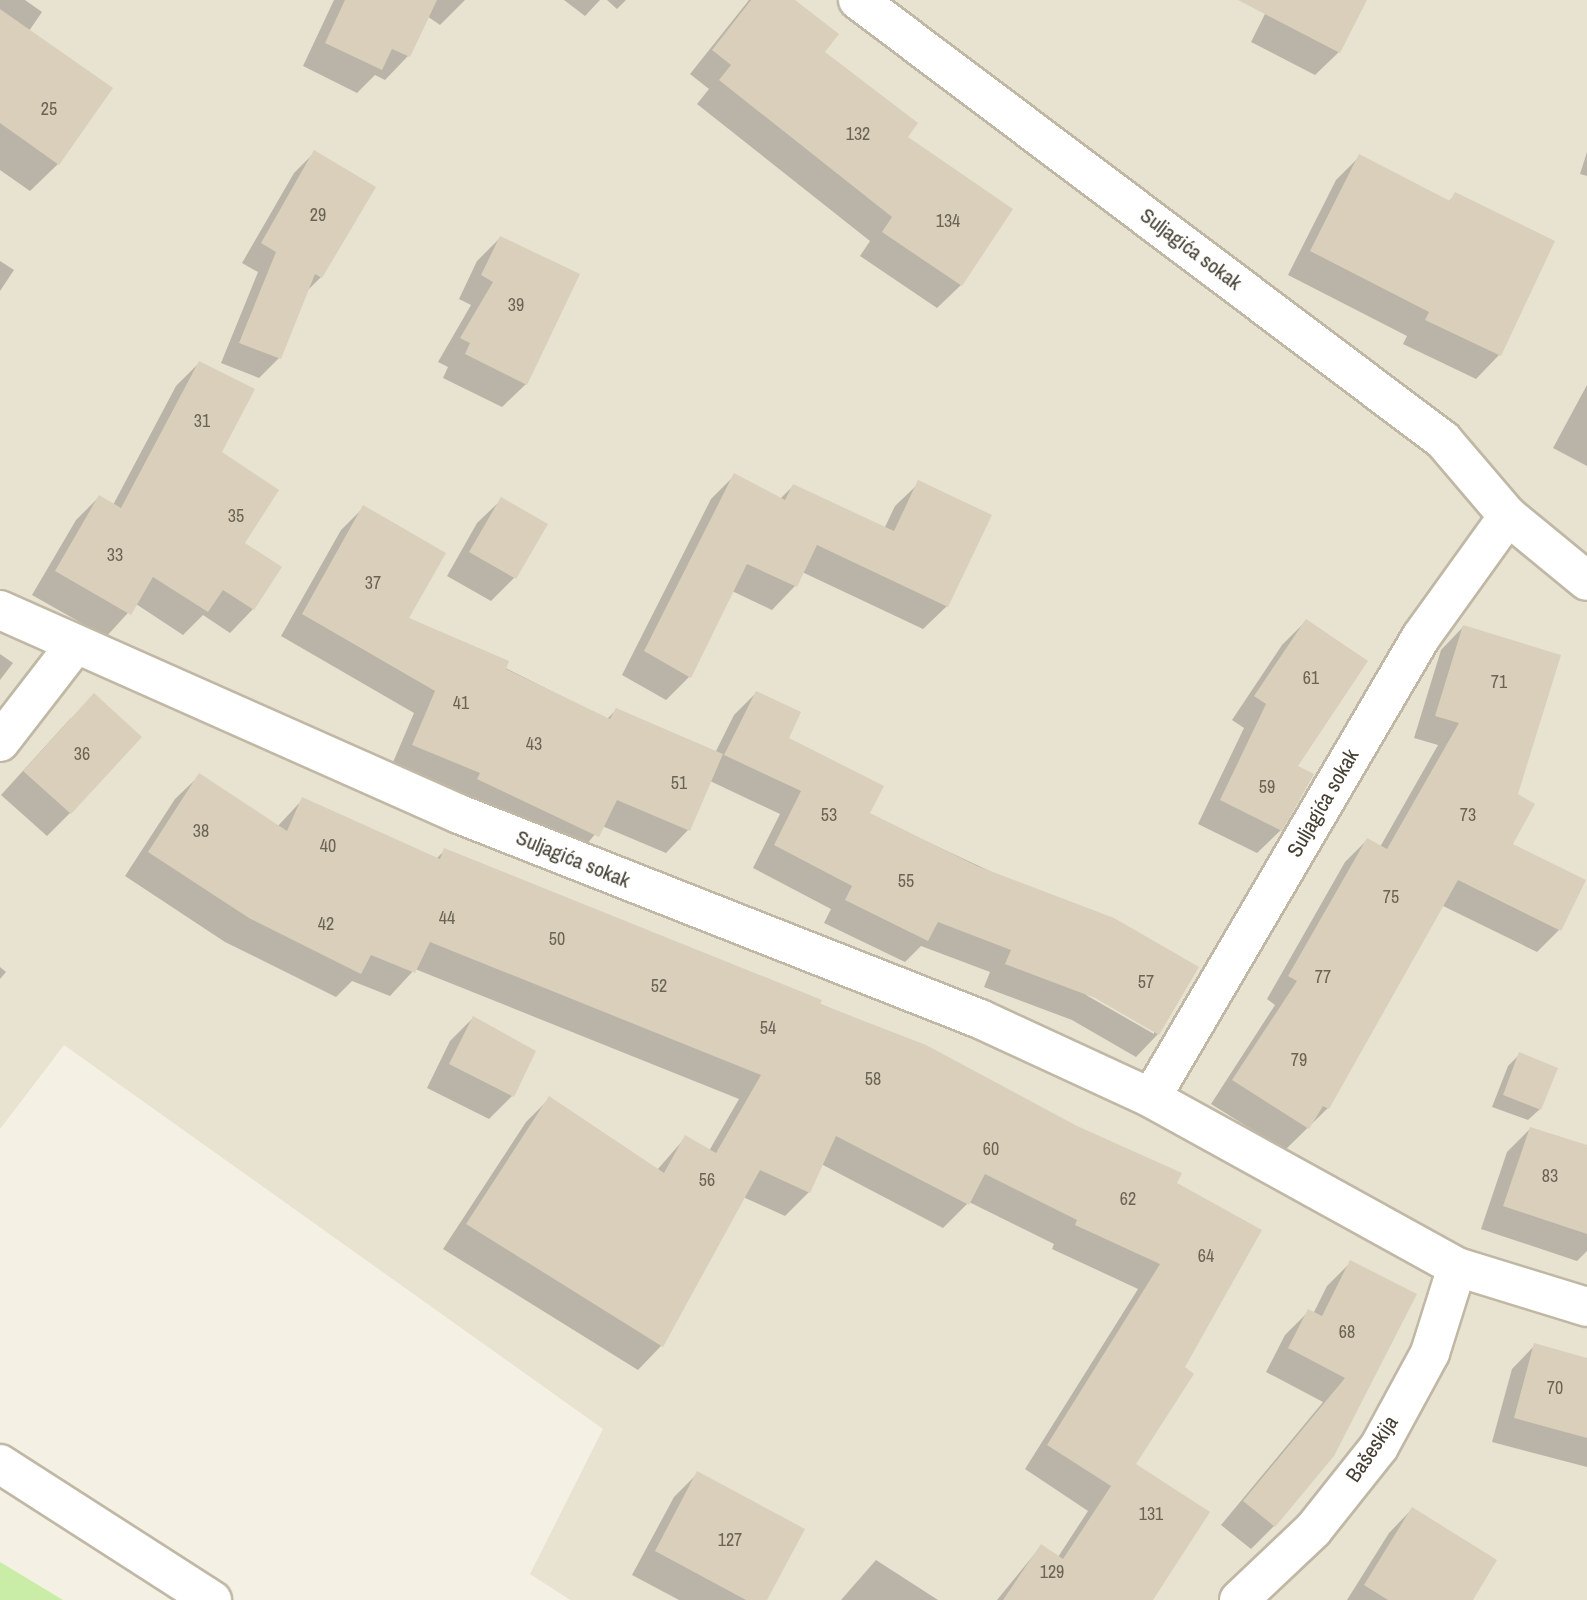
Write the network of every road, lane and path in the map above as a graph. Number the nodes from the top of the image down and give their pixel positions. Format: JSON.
{"nodes":[{"id":1,"x":858,"y":0,"type":"edge"},
{"id":2,"x":1508,"y":516,"type":"junction"},
{"id":3,"x":1587,"y":581,"type":"edge"},
{"id":4,"x":0,"y":610,"type":"edge"},
{"id":5,"x":75,"y":645,"type":"junction"},
{"id":6,"x":0,"y":742,"type":"edge"},
{"id":7,"x":1150,"y":1098,"type":"junction"},
{"id":8,"x":1457,"y":1267,"type":"junction"},
{"id":9,"x":1587,"y":1307,"type":"edge"},
{"id":10,"x":0,"y":1464,"type":"edge"},
{"id":11,"x":212,"y":1600,"type":"edge"},
{"id":12,"x":1239,"y":1600,"type":"edge"}],
"edges":[{"from":1,"to":2,"type":"street","name":"Suljagića sokak"},
{"from":2,"to":3,"type":"street","name":"Suljagića sokak"},
{"from":2,"to":7,"type":"street","name":"Suljagića sokak"},
{"from":4,"to":5,"type":"street","name":"Suljagića sokak"},
{"from":5,"to":6,"type":"street"},
{"from":5,"to":7,"type":"street","name":"Suljagića sokak"},
{"from":7,"to":8,"type":"street","name":"Suljagića sokak"},
{"from":8,"to":9,"type":"street","name":"Suljagića sokak"},
{"from":8,"to":12,"type":"street","name":"Bašeskija"},
{"from":10,"to":11,"type":"street"}]}
